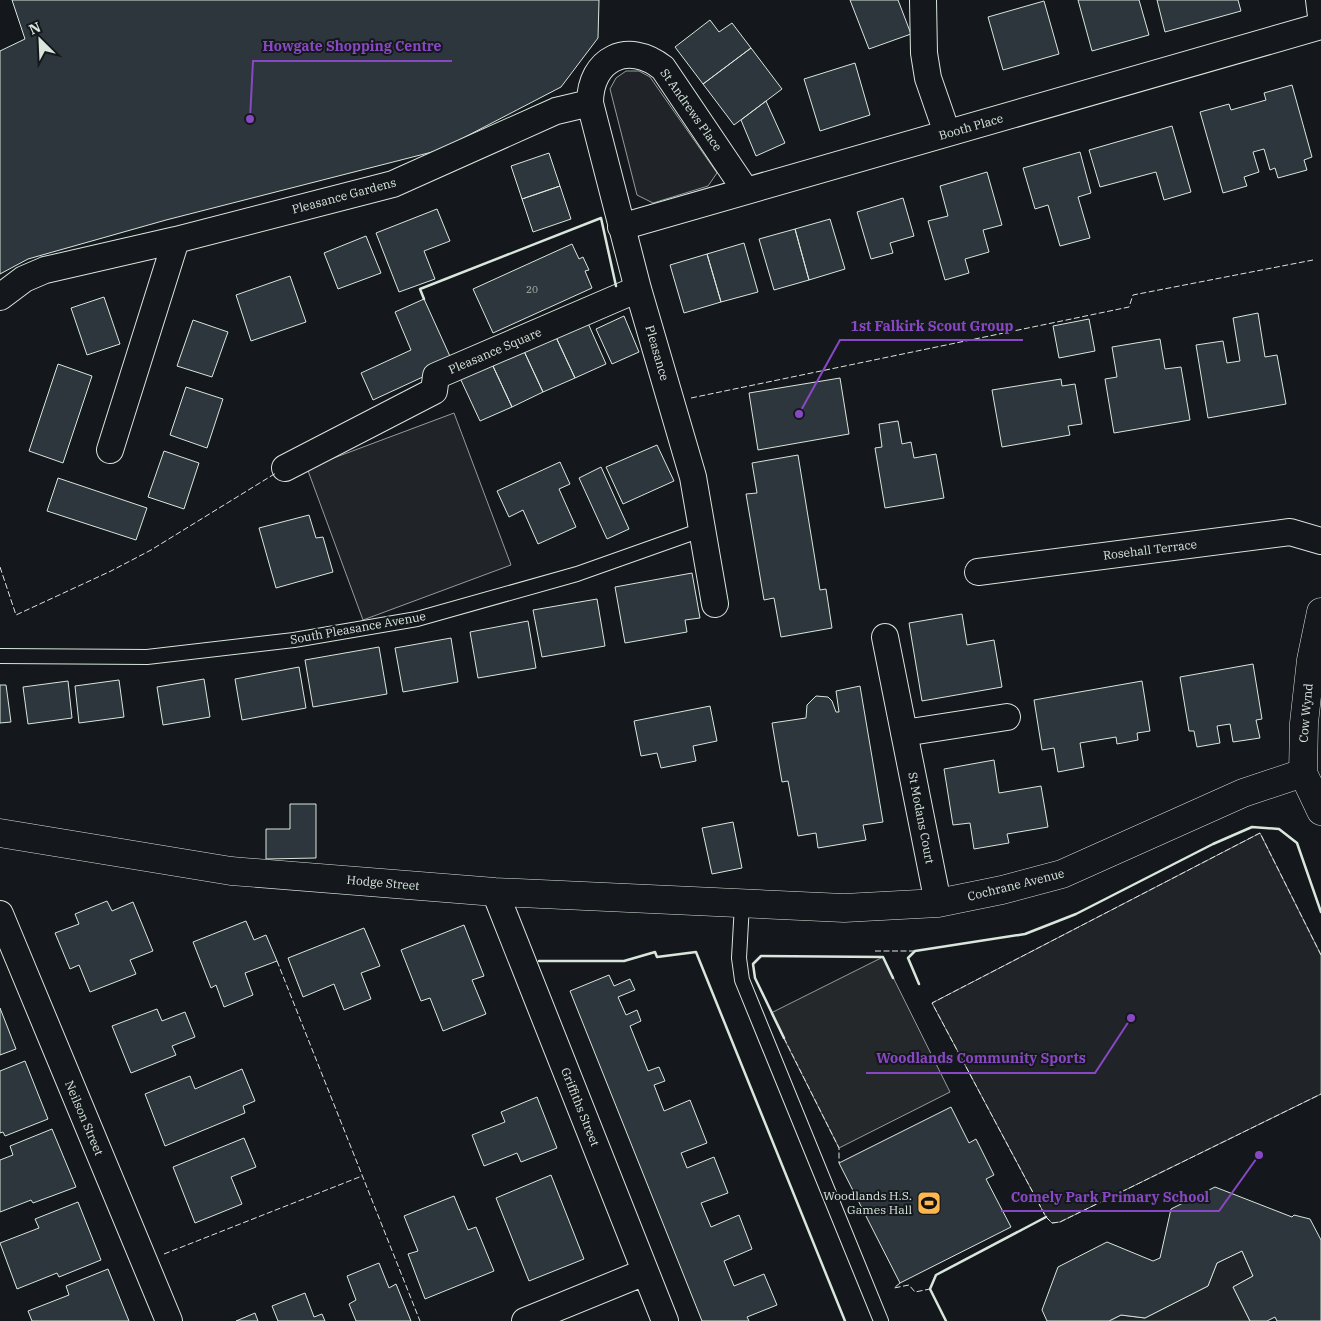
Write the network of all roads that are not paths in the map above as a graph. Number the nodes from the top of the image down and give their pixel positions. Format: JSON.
{"nodes":[{"id":1,"x":923,"y":0,"type":"edge"},
{"id":2,"x":1319,"y":0,"type":"edge"},
{"id":3,"x":1321,"y":16,"type":"edge"},
{"id":4,"x":1321,"y":26,"type":"edge"},
{"id":5,"x":590,"y":103,"type":"junction"},
{"id":6,"x":947,"y":133,"type":"junction"},
{"id":7,"x":746,"y":191,"type":"junction"},
{"id":8,"x":622,"y":227,"type":"junction"},
{"id":9,"x":176,"y":240,"type":"junction"},
{"id":10,"x":638,"y":289,"type":"junction"},
{"id":11,"x":0,"y":296,"type":"edge"},
{"id":12,"x":110,"y":450,"type":"dead end"},
{"id":13,"x":285,"y":468,"type":"dead end"},
{"id":14,"x":704,"y":529,"type":"junction"},
{"id":15,"x":1321,"y":541,"type":"edge"},
{"id":16,"x":978,"y":572,"type":"dead end"},
{"id":17,"x":715,"y":604,"type":"dead end"},
{"id":18,"x":1321,"y":612,"type":"edge"},
{"id":19,"x":885,"y":637,"type":"dead end"},
{"id":20,"x":0,"y":656,"type":"edge"},
{"id":21,"x":1007,"y":717,"type":"dead end"},
{"id":22,"x":904,"y":733,"type":"junction"},
{"id":23,"x":1302,"y":773,"type":"junction"},
{"id":24,"x":1321,"y":811,"type":"edge"},
{"id":25,"x":0,"y":833,"type":"edge"},
{"id":26,"x":495,"y":892,"type":"junction"},
{"id":27,"x":938,"y":903,"type":"junction"},
{"id":28,"x":742,"y":904,"type":"junction"},
{"id":29,"x":769,"y":906,"type":"joint"},
{"id":30,"x":0,"y":914,"type":"edge"},
{"id":31,"x":645,"y":1272,"type":"junction"},
{"id":32,"x":169,"y":1321,"type":"edge"},
{"id":33,"x":525,"y":1321,"type":"edge"},
{"id":34,"x":665,"y":1321,"type":"edge"},
{"id":35,"x":881,"y":1321,"type":"edge"}],
"edges":[{"from":1,"to":6,"type":"street"},
{"from":2,"to":3,"type":"street"},
{"from":4,"to":6,"type":"street","name":"Booth Place"},
{"from":5,"to":7,"type":"street","name":"St Andrews Place"},
{"from":5,"to":8,"type":"street","name":"Pleasance"},
{"from":5,"to":9,"type":"street","name":"Pleasance Gardens"},
{"from":6,"to":7,"type":"street","name":"Booth Place"},
{"from":7,"to":8,"type":"street","name":"Booth Place"},
{"from":8,"to":10,"type":"street","name":"Pleasance"},
{"from":9,"to":11,"type":"street","name":"Pleasance Gardens"},
{"from":9,"to":12,"type":"street"},
{"from":10,"to":13,"type":"street","name":"Pleasance Square"},
{"from":10,"to":14,"type":"street","name":"Pleasance"},
{"from":14,"to":17,"type":"street","name":"Pleasance"},
{"from":14,"to":20,"type":"lane","name":"South Pleasance Avenue"},
{"from":15,"to":16,"type":"street","name":"Rosehall Terrace"},
{"from":18,"to":23,"type":"main road","name":"Cow Wynd"},
{"from":19,"to":22,"type":"street","name":"St Modans Court"},
{"from":21,"to":22,"type":"street"},
{"from":22,"to":27,"type":"street","name":"St Modans Court"},
{"from":23,"to":24,"type":"main road","name":"Cow Wynd"},
{"from":23,"to":27,"type":"main road","name":"Cochrane Avenue"},
{"from":25,"to":26,"type":"main road","name":"Hodge Street"},
{"from":26,"to":28,"type":"main road","name":"Hodge Street"},
{"from":26,"to":31,"type":"street","name":"Griffiths Street"},
{"from":27,"to":29,"type":"main road","name":"Cochrane Avenue"},
{"from":28,"to":29,"type":"main road","name":"Hodge Street"},
{"from":28,"to":35,"type":"lane"},
{"from":30,"to":32,"type":"street","name":"Neilson Street"},
{"from":31,"to":33,"type":"street"},
{"from":31,"to":34,"type":"street","name":"Griffiths Street"}]}
